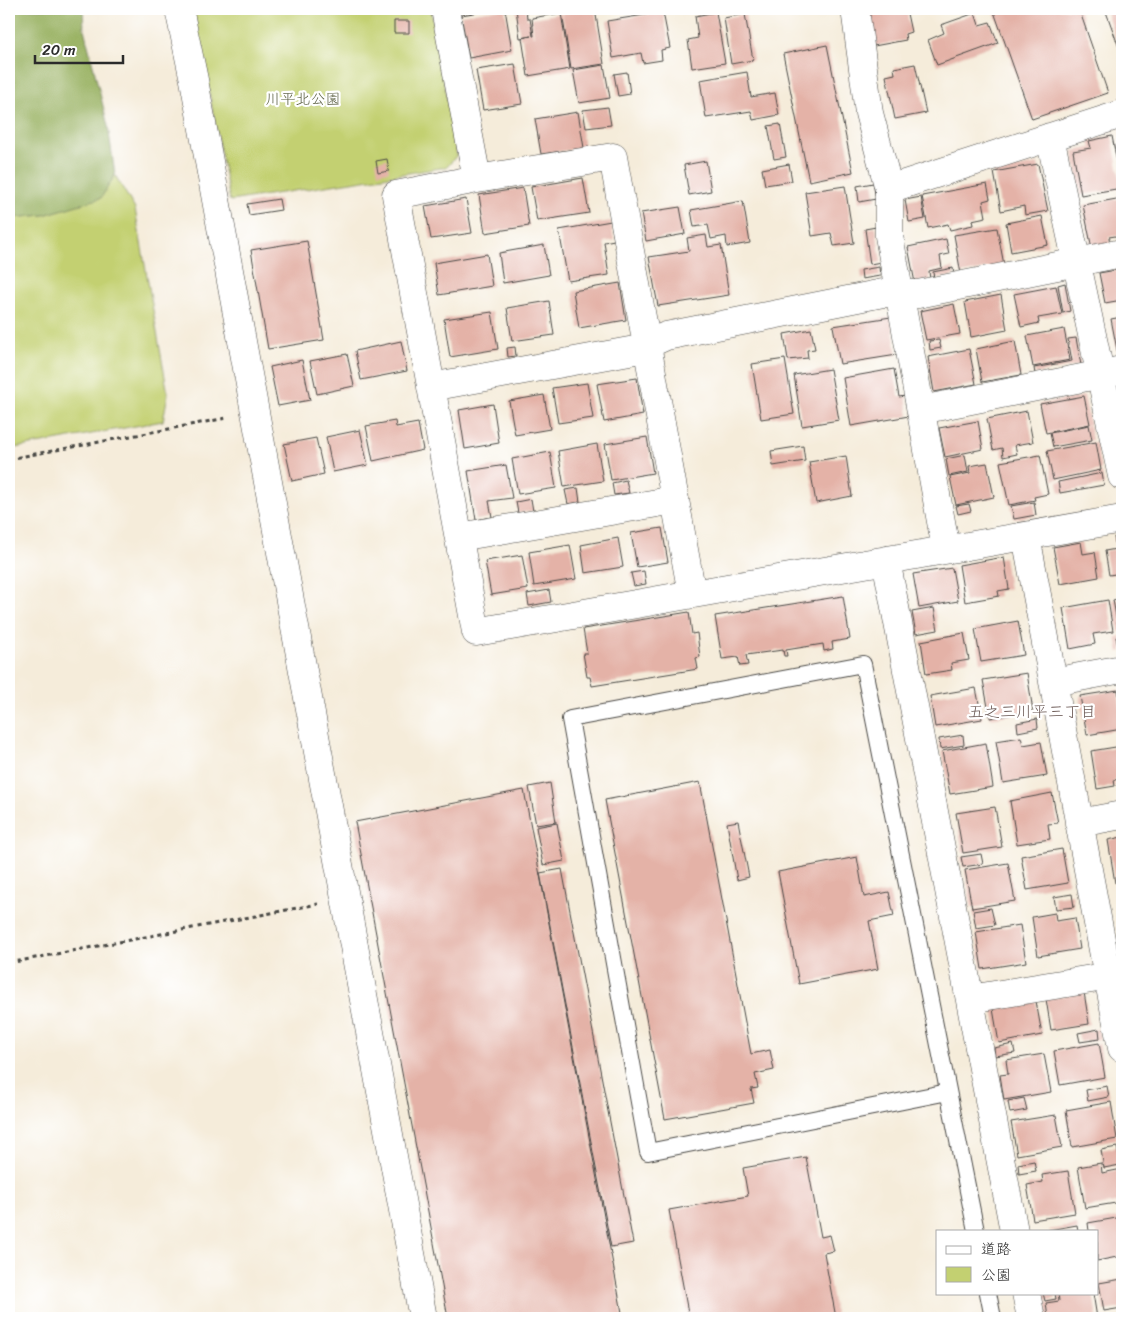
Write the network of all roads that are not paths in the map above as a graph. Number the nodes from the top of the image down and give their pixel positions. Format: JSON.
{"nodes":[{"id":1,"x":179,"y":9,"type":"edge"},
{"id":2,"x":445,"y":9,"type":"edge"},
{"id":3,"x":855,"y":9,"type":"edge"},
{"id":4,"x":1122,"y":114,"type":"edge"},
{"id":5,"x":1050,"y":137,"type":"junction"},
{"id":6,"x":477,"y":179,"type":"junction"},
{"id":7,"x":889,"y":188,"type":"junction"},
{"id":8,"x":1122,"y":254,"type":"edge"},
{"id":9,"x":1077,"y":262,"type":"junction"},
{"id":10,"x":899,"y":293,"type":"junction"},
{"id":11,"x":647,"y":345,"type":"junction"},
{"id":12,"x":1112,"y":373,"type":"edge"},
{"id":13,"x":431,"y":387,"type":"junction"},
{"id":14,"x":921,"y":410,"type":"junction"},
{"id":15,"x":1122,"y":476,"type":"edge"},
{"id":16,"x":675,"y":500,"type":"junction"},
{"id":17,"x":1122,"y":519,"type":"edge"},
{"id":18,"x":1026,"y":536,"type":"junction"},
{"id":19,"x":459,"y":537,"type":"junction"},
{"id":20,"x":946,"y":550,"type":"junction"},
{"id":21,"x":886,"y":560,"type":"junction"},
{"id":22,"x":692,"y":594,"type":"junction"},
{"id":23,"x":1122,"y":669,"type":"edge"},
{"id":24,"x":1053,"y":682,"type":"junction"},
{"id":25,"x":1122,"y":815,"type":"edge"},
{"id":26,"x":1079,"y":822,"type":"junction"},
{"id":27,"x":1115,"y":976,"type":"edge"},
{"id":28,"x":970,"y":999,"type":"junction"},
{"id":29,"x":1122,"y":1048,"type":"edge"},
{"id":30,"x":948,"y":1092,"type":"junction"},
{"id":31,"x":976,"y":1230,"type":"edge"},
{"id":32,"x":1014,"y":1230,"type":"edge"},
{"id":33,"x":988,"y":1294,"type":"edge"},
{"id":34,"x":1026,"y":1294,"type":"edge"},
{"id":35,"x":423,"y":1318,"type":"edge"},
{"id":36,"x":994,"y":1318,"type":"edge"},
{"id":37,"x":1031,"y":1318,"type":"edge"}],
"edges":[{"from":1,"to":35,"type":"street"},
{"from":2,"to":6,"type":"street"},
{"from":3,"to":7,"type":"street"},
{"from":4,"to":5,"type":"street"},
{"from":5,"to":7,"type":"street"},
{"from":5,"to":9,"type":"street"},
{"from":6,"to":11,"type":"street"},
{"from":6,"to":13,"type":"street"},
{"from":7,"to":10,"type":"street"},
{"from":8,"to":9,"type":"street"},
{"from":9,"to":10,"type":"street"},
{"from":9,"to":12,"type":"street"},
{"from":10,"to":11,"type":"street"},
{"from":10,"to":14,"type":"street"},
{"from":11,"to":13,"type":"street"},
{"from":11,"to":16,"type":"street"},
{"from":12,"to":14,"type":"street"},
{"from":12,"to":15,"type":"street"},
{"from":13,"to":19,"type":"street"},
{"from":14,"to":20,"type":"street"},
{"from":16,"to":19,"type":"street"},
{"from":16,"to":22,"type":"street"},
{"from":17,"to":18,"type":"street"},
{"from":18,"to":20,"type":"street"},
{"from":18,"to":24,"type":"street"},
{"from":19,"to":22,"type":"street"},
{"from":20,"to":21,"type":"street"},
{"from":21,"to":22,"type":"street"},
{"from":21,"to":28,"type":"street"},
{"from":23,"to":24,"type":"street"},
{"from":24,"to":26,"type":"street"},
{"from":25,"to":26,"type":"street"},
{"from":26,"to":27,"type":"street"},
{"from":27,"to":28,"type":"street"},
{"from":27,"to":29,"type":"street"},
{"from":28,"to":32,"type":"street"},
{"from":30,"to":30,"type":"lane"},
{"from":30,"to":31,"type":"lane"},
{"from":33,"to":36,"type":"lane"},
{"from":34,"to":37,"type":"street"}]}
